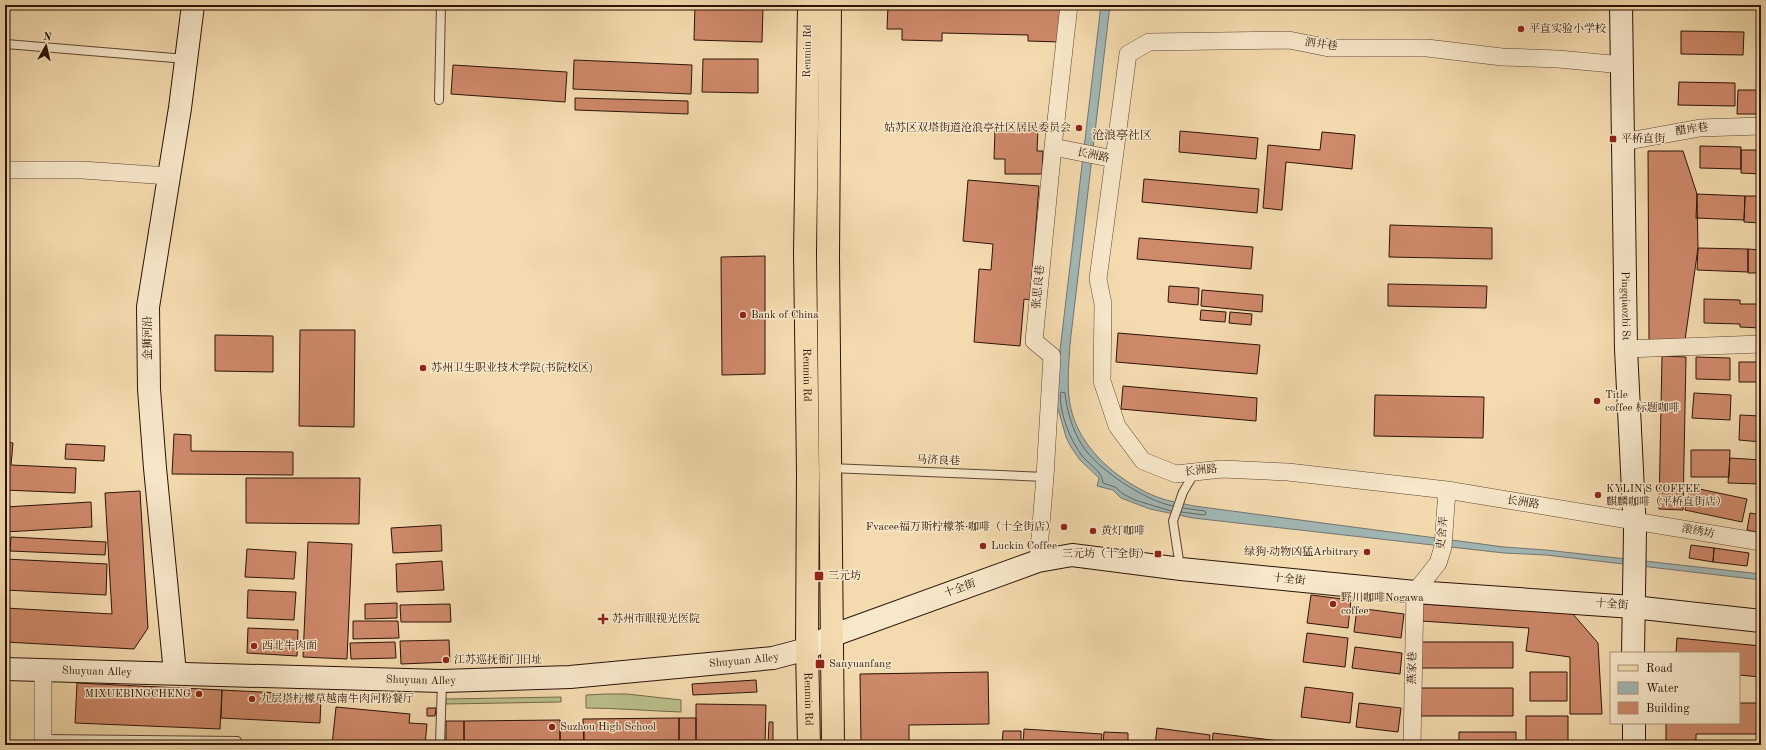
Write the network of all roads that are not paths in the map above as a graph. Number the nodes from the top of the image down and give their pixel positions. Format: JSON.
{"nodes":[{"id":1,"x":193,"y":5,"type":"edge"},
{"id":2,"x":440,"y":5,"type":"edge"},
{"id":3,"x":809,"y":5,"type":"edge"},
{"id":4,"x":830,"y":5,"type":"edge"},
{"id":5,"x":1069,"y":5,"type":"edge"},
{"id":6,"x":1621,"y":5,"type":"edge"},
{"id":7,"x":5,"y":51,"type":"edge"},
{"id":8,"x":187,"y":59,"type":"junction"},
{"id":9,"x":1623,"y":64,"type":"junction"},
{"id":10,"x":439,"y":100,"type":"dead end"},
{"id":11,"x":1761,"y":126,"type":"edge"},
{"id":12,"x":1623,"y":142,"type":"junction"},
{"id":13,"x":1053,"y":147,"type":"junction"},
{"id":14,"x":1106,"y":158,"type":"junction"},
{"id":15,"x":5,"y":170,"type":"edge"},
{"id":16,"x":169,"y":176,"type":"junction"},
{"id":17,"x":1761,"y":344,"type":"edge"},
{"id":18,"x":1626,"y":349,"type":"junction"},
{"id":19,"x":829,"y":468,"type":"junction"},
{"id":20,"x":1196,"y":472,"type":"junction"},
{"id":21,"x":1045,"y":477,"type":"junction"},
{"id":22,"x":1447,"y":490,"type":"junction"},
{"id":23,"x":1635,"y":526,"type":"junction"},
{"id":24,"x":1761,"y":542,"type":"edge"},
{"id":25,"x":1038,"y":561,"type":"junction"},
{"id":26,"x":1181,"y":569,"type":"junction"},
{"id":27,"x":1415,"y":592,"type":"junction"},
{"id":28,"x":1633,"y":607,"type":"junction"},
{"id":29,"x":1761,"y":620,"type":"edge"},
{"id":30,"x":831,"y":636,"type":"junction"},
{"id":31,"x":807,"y":649,"type":"junction"},
{"id":32,"x":1633,"y":652,"type":"edge"},
{"id":33,"x":5,"y":669,"type":"edge"},
{"id":34,"x":42,"y":670,"type":"junction"},
{"id":35,"x":175,"y":673,"type":"junction"},
{"id":36,"x":442,"y":681,"type":"junction"},
{"id":37,"x":1634,"y":724,"type":"edge"},
{"id":38,"x":43,"y":742,"type":"edge"},
{"id":39,"x":139,"y":743,"type":"edge"},
{"id":40,"x":238,"y":745,"type":"edge"},
{"id":41,"x":440,"y":745,"type":"edge"},
{"id":42,"x":809,"y":745,"type":"edge"},
{"id":43,"x":833,"y":745,"type":"edge"},
{"id":44,"x":1412,"y":745,"type":"edge"},
{"id":45,"x":1634,"y":745,"type":"edge"}],
"edges":[{"from":1,"to":8,"type":"main road","name":"金狮河沿"},
{"from":2,"to":10,"type":"lane"},
{"from":3,"to":31,"type":"main road","name":"Renmin Rd"},
{"from":4,"to":19,"type":"main road","name":"Renmin Rd"},
{"from":5,"to":13,"type":"street","name":"张思良巷"},
{"from":6,"to":9,"type":"main road","name":"Pingqiaozhi St"},
{"from":7,"to":8,"type":"lane"},
{"from":8,"to":16,"type":"main road","name":"金狮河沿"},
{"from":9,"to":12,"type":"main road","name":"Pingqiaozhi St"},
{"from":9,"to":14,"type":"street","name":"泗井巷"},
{"from":11,"to":12,"type":"street","name":"醋库巷"},
{"from":12,"to":18,"type":"main road","name":"Pingqiaozhi St"},
{"from":13,"to":14,"type":"street","name":"长洲路"},
{"from":13,"to":21,"type":"street","name":"张思良巷"},
{"from":14,"to":20,"type":"street","name":"长洲路"},
{"from":15,"to":16,"type":"street"},
{"from":16,"to":35,"type":"main road","name":"金狮河沿"},
{"from":17,"to":18,"type":"street"},
{"from":18,"to":23,"type":"main road","name":"Pingqiaozhi St"},
{"from":19,"to":21,"type":"lane","name":"马济良巷"},
{"from":19,"to":30,"type":"main road","name":"Renmin Rd"},
{"from":20,"to":22,"type":"street","name":"长洲路"},
{"from":20,"to":26,"type":"lane"},
{"from":21,"to":25,"type":"street","name":"张思良巷"},
{"from":22,"to":23,"type":"street","name":"长洲路"},
{"from":22,"to":27,"type":"street","name":"吏舍弄"},
{"from":23,"to":24,"type":"street","name":"滚绣坊"},
{"from":23,"to":28,"type":"main road","name":"Pingqiaozhi St"},
{"from":25,"to":26,"type":"main road","name":"十全街"},
{"from":25,"to":30,"type":"main road","name":"十全街"},
{"from":26,"to":27,"type":"main road","name":"十全街"},
{"from":27,"to":28,"type":"main road","name":"十全街"},
{"from":27,"to":44,"type":"street","name":"燕家巷"},
{"from":28,"to":29,"type":"main road","name":"十全街"},
{"from":28,"to":32,"type":"main road","name":"Pingqiaozhi St"},
{"from":30,"to":31,"type":"main road","name":"Shuyuan Alley"},
{"from":30,"to":43,"type":"main road","name":"Renmin Rd"},
{"from":31,"to":36,"type":"main road","name":"Shuyuan Alley"},
{"from":31,"to":42,"type":"main road","name":"Renmin Rd"},
{"from":33,"to":34,"type":"main road","name":"Shuyuan Alley"},
{"from":34,"to":35,"type":"main road","name":"Shuyuan Alley"},
{"from":34,"to":38,"type":"street"},
{"from":35,"to":36,"type":"main road","name":"Shuyuan Alley"},
{"from":36,"to":41,"type":"lane"},
{"from":37,"to":45,"type":"main road"},
{"from":38,"to":39,"type":"lane"},
{"from":39,"to":40,"type":"lane"}]}
